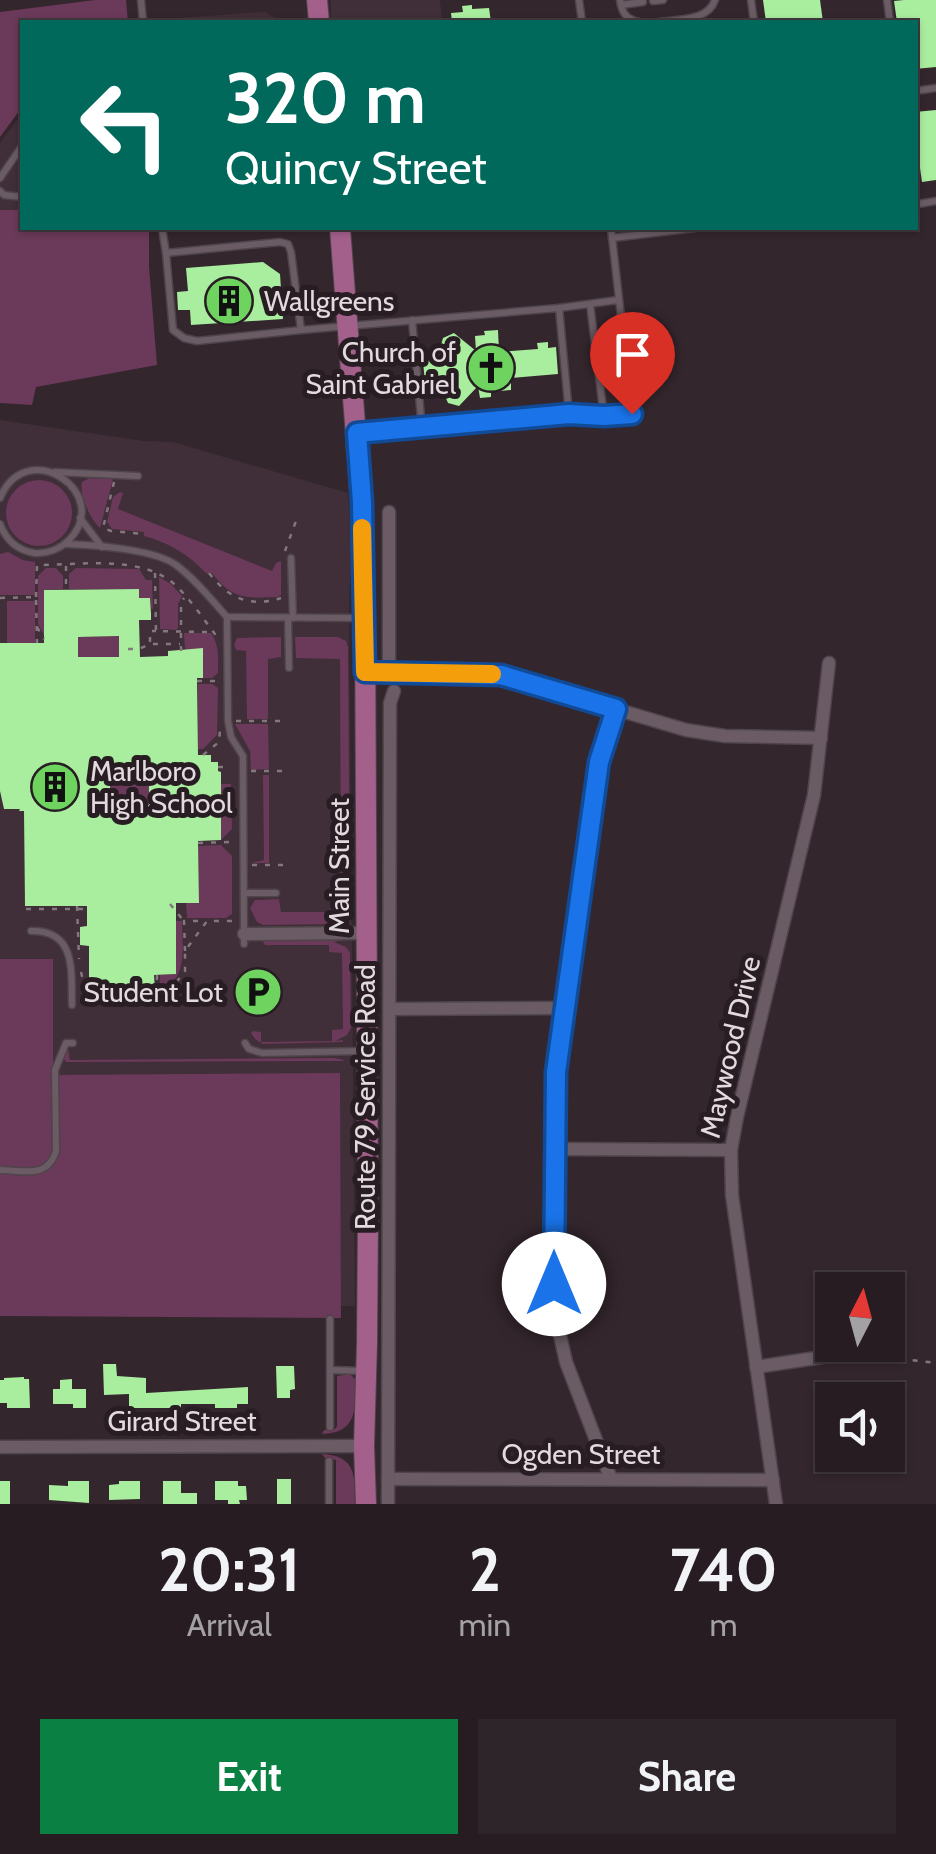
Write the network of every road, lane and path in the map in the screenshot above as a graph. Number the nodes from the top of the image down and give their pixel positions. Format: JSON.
{"nodes":[{"id":1,"x":663,"y":0,"type":"edge"},
{"id":2,"x":715,"y":0,"type":"edge"},
{"id":3,"x":653,"y":1,"type":"edge"},
{"id":4,"x":643,"y":2,"type":"edge"},
{"id":5,"x":620,"y":3,"type":"edge"},
{"id":6,"x":671,"y":20,"type":"edge"},
{"id":7,"x":20,"y":149,"type":"edge"},
{"id":8,"x":0,"y":178,"type":"edge"},
{"id":9,"x":162,"y":230,"type":"edge"},
{"id":10,"x":340,"y":230,"type":"edge"},
{"id":11,"x":611,"y":230,"type":"edge"},
{"id":12,"x":678,"y":230,"type":"edge"},
{"id":13,"x":612,"y":238,"type":"junction"},
{"id":14,"x":166,"y":253,"type":"junction"},
{"id":15,"x":618,"y":300,"type":"junction"},
{"id":16,"x":590,"y":304,"type":"junction"},
{"id":17,"x":559,"y":308,"type":"junction"},
{"id":18,"x":412,"y":320,"type":"junction"},
{"id":19,"x":348,"y":326,"type":"junction"},
{"id":20,"x":301,"y":330,"type":"junction"},
{"id":21,"x":569,"y":414,"type":"junction"},
{"id":22,"x":604,"y":416,"type":"junction"},
{"id":23,"x":422,"y":428,"type":"junction"},
{"id":24,"x":357,"y":433,"type":"junction"},
{"id":25,"x":53,"y":472,"type":"junction"},
{"id":26,"x":116,"y":474,"type":"junction"},
{"id":27,"x":138,"y":476,"type":"dead end"},
{"id":28,"x":0,"y":498,"type":"edge"},
{"id":29,"x":389,"y":512,"type":"dead end"},
{"id":30,"x":80,"y":518,"type":"junction"},
{"id":31,"x":296,"y":520,"type":"dead end"},
{"id":32,"x":0,"y":529,"type":"edge"},
{"id":33,"x":144,"y":534,"type":"dead end"},
{"id":34,"x":66,"y":544,"type":"junction"},
{"id":35,"x":103,"y":548,"type":"junction"},
{"id":36,"x":288,"y":557,"type":"joint"},
{"id":37,"x":66,"y":565,"type":"junction"},
{"id":38,"x":155,"y":572,"type":"junction"},
{"id":39,"x":209,"y":573,"type":"dead end"},
{"id":40,"x":66,"y":590,"type":"dead end"},
{"id":41,"x":185,"y":596,"type":"junction"},
{"id":42,"x":283,"y":596,"type":"dead end"},
{"id":43,"x":0,"y":598,"type":"edge"},
{"id":44,"x":36,"y":598,"type":"junction"},
{"id":45,"x":227,"y":617,"type":"junction"},
{"id":46,"x":291,"y":618,"type":"junction"},
{"id":47,"x":365,"y":618,"type":"junction"},
{"id":48,"x":36,"y":626,"type":"junction"},
{"id":49,"x":210,"y":628,"type":"junction"},
{"id":50,"x":156,"y":631,"type":"junction"},
{"id":51,"x":181,"y":632,"type":"junction"},
{"id":52,"x":44,"y":639,"type":"dead end"},
{"id":53,"x":37,"y":643,"type":"dead end"},
{"id":54,"x":150,"y":644,"type":"junction"},
{"id":55,"x":181,"y":644,"type":"junction"},
{"id":56,"x":220,"y":644,"type":"dead end"},
{"id":57,"x":128,"y":650,"type":"dead end"},
{"id":58,"x":182,"y":652,"type":"dead end"},
{"id":59,"x":830,"y":663,"type":"dead end"},
{"id":60,"x":289,"y":668,"type":"dead end"},
{"id":61,"x":365,"y":672,"type":"junction"},
{"id":62,"x":389,"y":672,"type":"junction"},
{"id":63,"x":198,"y":681,"type":"dead end"},
{"id":64,"x":220,"y":681,"type":"dead end"},
{"id":65,"x":394,"y":691,"type":"dead end"},
{"id":66,"x":616,"y":709,"type":"junction"},
{"id":67,"x":228,"y":721,"type":"junction"},
{"id":68,"x":284,"y":722,"type":"dead end"},
{"id":69,"x":821,"y":738,"type":"junction"},
{"id":70,"x":203,"y":755,"type":"dead end"},
{"id":71,"x":233,"y":757,"type":"dead end"},
{"id":72,"x":218,"y":767,"type":"dead end"},
{"id":73,"x":233,"y":767,"type":"junction"},
{"id":74,"x":285,"y":771,"type":"dead end"},
{"id":75,"x":244,"y":772,"type":"junction"},
{"id":76,"x":234,"y":842,"type":"dead end"},
{"id":77,"x":198,"y":843,"type":"dead end"},
{"id":78,"x":286,"y":865,"type":"dead end"},
{"id":79,"x":245,"y":866,"type":"junction"},
{"id":80,"x":276,"y":893,"type":"dead end"},
{"id":81,"x":244,"y":894,"type":"junction"},
{"id":82,"x":170,"y":904,"type":"dead end"},
{"id":83,"x":77,"y":908,"type":"junction"},
{"id":84,"x":26,"y":909,"type":"dead end"},
{"id":85,"x":87,"y":909,"type":"dead end"},
{"id":86,"x":234,"y":918,"type":"dead end"},
{"id":87,"x":184,"y":921,"type":"junction"},
{"id":88,"x":207,"y":921,"type":"junction"},
{"id":89,"x":32,"y":931,"type":"dead end"},
{"id":90,"x":366,"y":933,"type":"junction"},
{"id":91,"x":240,"y":937,"type":"joint"},
{"id":92,"x":185,"y":951,"type":"junction"},
{"id":93,"x":88,"y":957,"type":"dead end"},
{"id":94,"x":79,"y":958,"type":"junction"},
{"id":95,"x":157,"y":975,"type":"dead end"},
{"id":96,"x":157,"y":994,"type":"junction"},
{"id":97,"x":72,"y":1005,"type":"dead end"},
{"id":98,"x":564,"y":1008,"type":"junction"},
{"id":99,"x":390,"y":1009,"type":"junction"},
{"id":100,"x":73,"y":1043,"type":"dead end"},
{"id":101,"x":245,"y":1043,"type":"dead end"},
{"id":102,"x":367,"y":1051,"type":"junction"},
{"id":103,"x":555,"y":1149,"type":"junction"},
{"id":104,"x":732,"y":1150,"type":"junction"},
{"id":105,"x":0,"y":1170,"type":"edge"},
{"id":106,"x":330,"y":1319,"type":"dead end"},
{"id":107,"x":815,"y":1358,"type":"edge"},
{"id":108,"x":905,"y":1359,"type":"edge"},
{"id":109,"x":936,"y":1363,"type":"edge"},
{"id":110,"x":756,"y":1366,"type":"junction"},
{"id":111,"x":330,"y":1370,"type":"junction"},
{"id":112,"x":366,"y":1371,"type":"junction"},
{"id":113,"x":330,"y":1427,"type":"dead end"},
{"id":114,"x":0,"y":1446,"type":"edge"},
{"id":115,"x":364,"y":1446,"type":"junction"},
{"id":116,"x":330,"y":1461,"type":"dead end"},
{"id":117,"x":388,"y":1478,"type":"junction"},
{"id":118,"x":611,"y":1479,"type":"junction"},
{"id":119,"x":773,"y":1480,"type":"junction"},
{"id":120,"x":329,"y":1504,"type":"edge"},
{"id":121,"x":366,"y":1504,"type":"edge"},
{"id":122,"x":388,"y":1504,"type":"edge"},
{"id":123,"x":776,"y":1504,"type":"edge"}],
"edges":[{"from":1,"to":3,"type":"lane"},
{"from":2,"to":6,"type":"lane"},
{"from":4,"to":5,"type":"lane"},
{"from":7,"to":8,"type":"lane"},
{"from":9,"to":14,"type":"lane"},
{"from":10,"to":19,"type":"main road","name":"Main Street"},
{"from":11,"to":13,"type":"lane"},
{"from":12,"to":13,"type":"lane"},
{"from":13,"to":15,"type":"lane"},
{"from":14,"to":20,"type":"lane"},
{"from":14,"to":20,"type":"lane"},
{"from":15,"to":16,"type":"lane"},
{"from":15,"to":22,"type":"lane"},
{"from":16,"to":17,"type":"lane"},
{"from":16,"to":22,"type":"lane"},
{"from":17,"to":18,"type":"lane"},
{"from":17,"to":21,"type":"lane"},
{"from":18,"to":19,"type":"lane"},
{"from":18,"to":23,"type":"lane"},
{"from":19,"to":20,"type":"lane"},
{"from":19,"to":24,"type":"main road","name":"Main Street"},
{"from":21,"to":22,"type":"lane"},
{"from":21,"to":23,"type":"lane"},
{"from":23,"to":24,"type":"lane"},
{"from":24,"to":47,"type":"main road","name":"Main Street"},
{"from":25,"to":26,"type":"lane"},
{"from":25,"to":28,"type":"lane"},
{"from":25,"to":30,"type":"lane"},
{"from":26,"to":27,"type":"lane"},
{"from":26,"to":33,"type":"path"},
{"from":29,"to":62,"type":"street"},
{"from":30,"to":34,"type":"lane"},
{"from":30,"to":35,"type":"lane"},
{"from":31,"to":36,"type":"path"},
{"from":32,"to":34,"type":"lane"},
{"from":34,"to":35,"type":"lane"},
{"from":35,"to":45,"type":"lane"},
{"from":36,"to":46,"type":"lane"},
{"from":37,"to":38,"type":"path"},
{"from":37,"to":40,"type":"path"},
{"from":37,"to":44,"type":"path"},
{"from":38,"to":41,"type":"path"},
{"from":38,"to":50,"type":"path"},
{"from":39,"to":42,"type":"path"},
{"from":41,"to":49,"type":"path"},
{"from":41,"to":51,"type":"path"},
{"from":43,"to":44,"type":"path"},
{"from":44,"to":48,"type":"path"},
{"from":45,"to":46,"type":"lane"},
{"from":45,"to":67,"type":"lane"},
{"from":46,"to":47,"type":"lane"},
{"from":46,"to":60,"type":"lane"},
{"from":47,"to":61,"type":"main road","name":"Main Street"},
{"from":48,"to":52,"type":"path"},
{"from":48,"to":53,"type":"path"},
{"from":49,"to":51,"type":"path"},
{"from":49,"to":56,"type":"path"},
{"from":50,"to":51,"type":"path"},
{"from":50,"to":54,"type":"path"},
{"from":51,"to":55,"type":"path"},
{"from":54,"to":55,"type":"path"},
{"from":54,"to":57,"type":"path"},
{"from":55,"to":58,"type":"path"},
{"from":59,"to":69,"type":"street","name":"Maywood Drive"},
{"from":61,"to":62,"type":"street"},
{"from":61,"to":90,"type":"main road","name":"Main Street"},
{"from":62,"to":66,"type":"street"},
{"from":63,"to":64,"type":"path"},
{"from":65,"to":99,"type":"street","name":"Route 79 Service Road"},
{"from":66,"to":69,"type":"street"},
{"from":66,"to":98,"type":"street"},
{"from":67,"to":68,"type":"path"},
{"from":67,"to":70,"type":"path"},
{"from":67,"to":75,"type":"lane"},
{"from":69,"to":104,"type":"street","name":"Maywood Drive"},
{"from":71,"to":73,"type":"path"},
{"from":72,"to":73,"type":"path"},
{"from":73,"to":75,"type":"path"},
{"from":74,"to":75,"type":"path"},
{"from":75,"to":79,"type":"lane"},
{"from":76,"to":77,"type":"path"},
{"from":78,"to":79,"type":"path"},
{"from":79,"to":81,"type":"lane"},
{"from":80,"to":81,"type":"lane"},
{"from":81,"to":91,"type":"lane"},
{"from":82,"to":87,"type":"path"},
{"from":83,"to":84,"type":"path"},
{"from":83,"to":85,"type":"path"},
{"from":83,"to":94,"type":"path"},
{"from":86,"to":88,"type":"path"},
{"from":87,"to":88,"type":"path"},
{"from":87,"to":92,"type":"path"},
{"from":88,"to":92,"type":"path"},
{"from":89,"to":97,"type":"lane"},
{"from":90,"to":91,"type":"street"},
{"from":90,"to":102,"type":"main road","name":"Main Street"},
{"from":92,"to":96,"type":"path"},
{"from":93,"to":94,"type":"path"},
{"from":94,"to":96,"type":"path"},
{"from":95,"to":96,"type":"path"},
{"from":98,"to":99,"type":"street"},
{"from":98,"to":103,"type":"street"},
{"from":99,"to":117,"type":"street","name":"Route 79 Service Road"},
{"from":100,"to":105,"type":"lane"},
{"from":101,"to":102,"type":"lane"},
{"from":102,"to":112,"type":"main road","name":"Main Street"},
{"from":103,"to":104,"type":"street"},
{"from":103,"to":118,"type":"street"},
{"from":104,"to":110,"type":"street","name":"Maywood Drive"},
{"from":106,"to":111,"type":"lane"},
{"from":107,"to":110,"type":"street"},
{"from":108,"to":109,"type":"path"},
{"from":110,"to":119,"type":"street","name":"Maywood Drive"},
{"from":111,"to":112,"type":"lane"},
{"from":111,"to":113,"type":"lane"},
{"from":112,"to":115,"type":"main road","name":"Main Street"},
{"from":114,"to":115,"type":"street","name":"Girard Street"},
{"from":115,"to":121,"type":"main road","name":"Main Street"},
{"from":116,"to":120,"type":"lane"},
{"from":117,"to":118,"type":"street","name":"Ogden Street"},
{"from":117,"to":122,"type":"street","name":"Route 79 Service Road"},
{"from":118,"to":119,"type":"street","name":"Ogden Street"},
{"from":119,"to":123,"type":"street","name":"Maywood Drive"}]}
